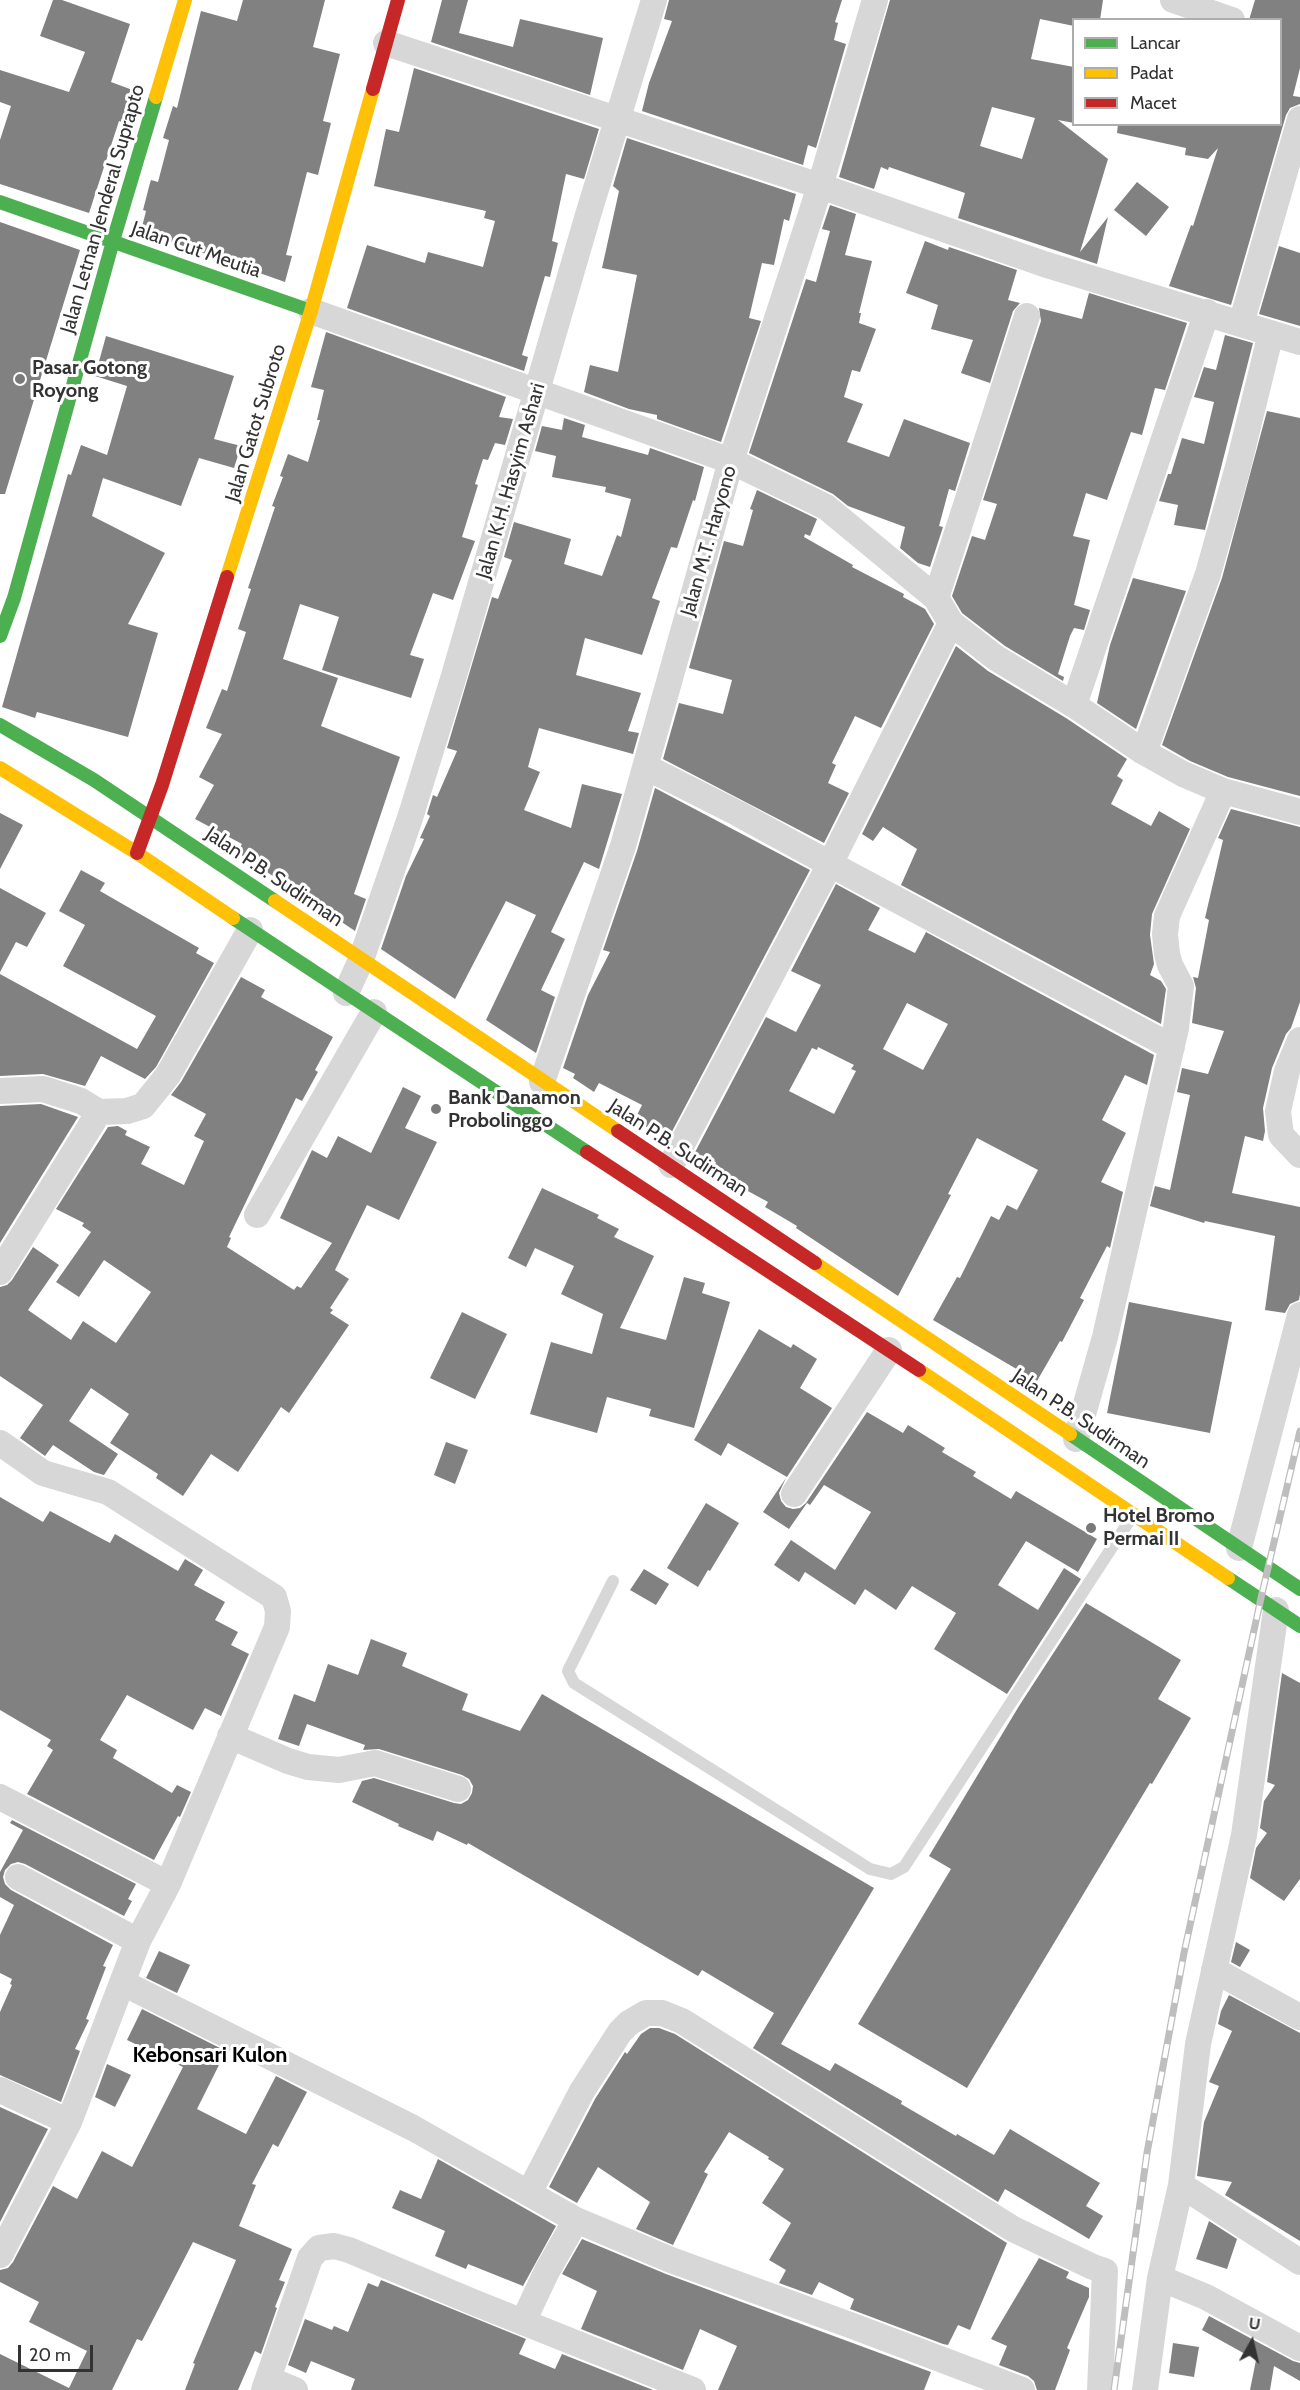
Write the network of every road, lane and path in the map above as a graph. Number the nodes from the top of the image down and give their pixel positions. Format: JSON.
{"nodes":[{"id":1,"x":185,"y":0,"type":"edge"},
{"id":2,"x":398,"y":0,"type":"edge"},
{"id":3,"x":654,"y":0,"type":"edge"},
{"id":4,"x":875,"y":0,"type":"edge"},
{"id":5,"x":1173,"y":0,"type":"edge"},
{"id":6,"x":1243,"y":0,"type":"edge"},
{"id":7,"x":1226,"y":18,"type":"edge"},
{"id":8,"x":1238,"y":18,"type":"edge"},
{"id":9,"x":386,"y":43,"type":"junction"},
{"id":10,"x":617,"y":119,"type":"junction"},
{"id":11,"x":1300,"y":119,"type":"edge"},
{"id":12,"x":820,"y":186,"type":"junction"},
{"id":13,"x":0,"y":202,"type":"edge"},
{"id":14,"x":112,"y":241,"type":"junction"},
{"id":15,"x":311,"y":311,"type":"junction"},
{"id":16,"x":1207,"y":312,"type":"junction"},
{"id":17,"x":1027,"y":316,"type":"dead end"},
{"id":18,"x":1241,"y":324,"type":"junction"},
{"id":19,"x":1271,"y":333,"type":"junction"},
{"id":20,"x":1300,"y":342,"type":"edge"},
{"id":21,"x":537,"y":390,"type":"junction"},
{"id":22,"x":731,"y":461,"type":"junction"},
{"id":23,"x":936,"y":598,"type":"junction"},
{"id":24,"x":951,"y":623,"type":"junction"},
{"id":25,"x":0,"y":636,"type":"edge"},
{"id":26,"x":1074,"y":705,"type":"junction"},
{"id":27,"x":0,"y":725,"type":"edge"},
{"id":28,"x":1142,"y":751,"type":"junction"},
{"id":29,"x":646,"y":767,"type":"junction"},
{"id":30,"x":0,"y":768,"type":"edge"},
{"id":31,"x":1223,"y":791,"type":"junction"},
{"id":32,"x":1300,"y":812,"type":"edge"},
{"id":33,"x":151,"y":818,"type":"junction"},
{"id":34,"x":137,"y":853,"type":"junction"},
{"id":35,"x":830,"y":864,"type":"junction"},
{"id":36,"x":250,"y":930,"type":"junction"},
{"id":37,"x":361,"y":960,"type":"junction"},
{"id":38,"x":346,"y":993,"type":"junction"},
{"id":39,"x":374,"y":1012,"type":"junction"},
{"id":40,"x":1300,"y":1041,"type":"edge"},
{"id":41,"x":1172,"y":1047,"type":"junction"},
{"id":42,"x":542,"y":1082,"type":"junction"},
{"id":43,"x":0,"y":1090,"type":"edge"},
{"id":44,"x":99,"y":1112,"type":"junction"},
{"id":45,"x":1300,"y":1155,"type":"edge"},
{"id":46,"x":671,"y":1165,"type":"junction"},
{"id":47,"x":257,"y":1215,"type":"dead end"},
{"id":48,"x":0,"y":1272,"type":"edge"},
{"id":49,"x":1300,"y":1315,"type":"edge"},
{"id":50,"x":889,"y":1350,"type":"junction"},
{"id":51,"x":1076,"y":1438,"type":"junction"},
{"id":52,"x":0,"y":1443,"type":"edge"},
{"id":53,"x":794,"y":1494,"type":"dead end"},
{"id":54,"x":1142,"y":1501,"type":"junction"},
{"id":55,"x":1239,"y":1548,"type":"junction"},
{"id":56,"x":613,"y":1581,"type":"dead end"},
{"id":57,"x":1300,"y":1589,"type":"edge"},
{"id":58,"x":1276,"y":1610,"type":"junction"},
{"id":59,"x":1300,"y":1626,"type":"edge"},
{"id":60,"x":231,"y":1736,"type":"junction"},
{"id":61,"x":459,"y":1789,"type":"dead end"},
{"id":62,"x":0,"y":1797,"type":"edge"},
{"id":63,"x":18,"y":1877,"type":"dead end"},
{"id":64,"x":168,"y":1884,"type":"junction"},
{"id":65,"x":138,"y":1941,"type":"junction"},
{"id":66,"x":1214,"y":1970,"type":"junction"},
{"id":67,"x":123,"y":1983,"type":"junction"},
{"id":68,"x":1300,"y":2017,"type":"edge"},
{"id":69,"x":0,"y":2090,"type":"edge"},
{"id":70,"x":69,"y":2122,"type":"junction"},
{"id":71,"x":1181,"y":2185,"type":"junction"},
{"id":72,"x":529,"y":2193,"type":"junction"},
{"id":73,"x":576,"y":2220,"type":"junction"},
{"id":74,"x":0,"y":2255,"type":"edge"},
{"id":75,"x":1300,"y":2262,"type":"edge"},
{"id":76,"x":1171,"y":2282,"type":"junction"},
{"id":77,"x":523,"y":2322,"type":"junction"},
{"id":78,"x":1300,"y":2348,"type":"edge"},
{"id":79,"x":266,"y":2385,"type":"edge"},
{"id":80,"x":296,"y":2390,"type":"edge"},
{"id":81,"x":693,"y":2390,"type":"edge"},
{"id":82,"x":1022,"y":2390,"type":"edge"},
{"id":83,"x":1100,"y":2390,"type":"edge"},
{"id":84,"x":1145,"y":2390,"type":"edge"}],
"edges":[{"from":1,"to":14,"type":"main road","name":"Jalan Letnan Jenderal Suprapto"},
{"from":2,"to":9,"type":"main road","name":"Jalan Gatot Subroto"},
{"from":3,"to":10,"type":"street","name":"Jalan K.H. Hasyim Ashari"},
{"from":4,"to":12,"type":"street","name":"Jalan M.T. Haryono"},
{"from":5,"to":7,"type":"street"},
{"from":6,"to":8,"type":"street"},
{"from":9,"to":10,"type":"street"},
{"from":9,"to":15,"type":"main road","name":"Jalan Gatot Subroto"},
{"from":10,"to":12,"type":"street"},
{"from":10,"to":21,"type":"street","name":"Jalan K.H. Hasyim Ashari"},
{"from":11,"to":18,"type":"street"},
{"from":12,"to":16,"type":"street"},
{"from":12,"to":22,"type":"street","name":"Jalan M.T. Haryono"},
{"from":13,"to":14,"type":"main road","name":"Jalan Cut Meutia"},
{"from":14,"to":15,"type":"main road","name":"Jalan Cut Meutia"},
{"from":14,"to":25,"type":"main road","name":"Jalan Letnan Jenderal Suprapto"},
{"from":15,"to":21,"type":"street"},
{"from":15,"to":33,"type":"main road","name":"Jalan Gatot Subroto"},
{"from":16,"to":18,"type":"street"},
{"from":16,"to":26,"type":"street"},
{"from":17,"to":23,"type":"street"},
{"from":18,"to":19,"type":"street"},
{"from":19,"to":20,"type":"street"},
{"from":19,"to":28,"type":"street"},
{"from":21,"to":22,"type":"street"},
{"from":21,"to":37,"type":"street","name":"Jalan K.H. Hasyim Ashari"},
{"from":22,"to":23,"type":"street"},
{"from":22,"to":29,"type":"street","name":"Jalan M.T. Haryono"},
{"from":23,"to":24,"type":"street"},
{"from":24,"to":26,"type":"street"},
{"from":24,"to":35,"type":"street"},
{"from":26,"to":28,"type":"street"},
{"from":27,"to":33,"type":"main road","name":"Jalan P.B. Sudirman"},
{"from":28,"to":31,"type":"street"},
{"from":29,"to":35,"type":"street"},
{"from":29,"to":42,"type":"street","name":"Jalan M.T. Haryono"},
{"from":30,"to":34,"type":"main road","name":"Jalan P.B. Sudirman"},
{"from":31,"to":32,"type":"street"},
{"from":31,"to":41,"type":"street"},
{"from":33,"to":34,"type":"main road","name":"Jalan Gatot Subroto"},
{"from":33,"to":37,"type":"main road","name":"Jalan P.B. Sudirman"},
{"from":34,"to":36,"type":"main road","name":"Jalan P.B. Sudirman"},
{"from":35,"to":41,"type":"street"},
{"from":35,"to":46,"type":"street"},
{"from":36,"to":38,"type":"main road","name":"Jalan P.B. Sudirman"},
{"from":36,"to":44,"type":"street"},
{"from":37,"to":38,"type":"street","name":"Jalan K.H. Hasyim Ashari"},
{"from":37,"to":42,"type":"main road","name":"Jalan P.B. Sudirman"},
{"from":38,"to":39,"type":"main road","name":"Jalan P.B. Sudirman"},
{"from":39,"to":47,"type":"street"},
{"from":39,"to":50,"type":"main road","name":"Jalan P.B. Sudirman"},
{"from":40,"to":45,"type":"street"},
{"from":41,"to":51,"type":"street"},
{"from":42,"to":46,"type":"main road","name":"Jalan P.B. Sudirman"},
{"from":43,"to":44,"type":"street"},
{"from":44,"to":48,"type":"street"},
{"from":46,"to":51,"type":"main road","name":"Jalan P.B. Sudirman"},
{"from":49,"to":55,"type":"street"},
{"from":50,"to":53,"type":"street"},
{"from":50,"to":54,"type":"main road","name":"Jalan P.B. Sudirman"},
{"from":51,"to":54,"type":"main road","name":"Jalan P.B. Sudirman"},
{"from":52,"to":60,"type":"street"},
{"from":54,"to":55,"type":"main road","name":"Jalan P.B. Sudirman"},
{"from":54,"to":56,"type":"lane"},
{"from":54,"to":58,"type":"main road","name":"Jalan P.B. Sudirman"},
{"from":55,"to":57,"type":"main road","name":"Jalan P.B. Sudirman"},
{"from":58,"to":59,"type":"main road","name":"Jalan P.B. Sudirman"},
{"from":58,"to":66,"type":"street"},
{"from":60,"to":61,"type":"street"},
{"from":60,"to":64,"type":"street"},
{"from":62,"to":64,"type":"street"},
{"from":63,"to":65,"type":"street"},
{"from":64,"to":65,"type":"street"},
{"from":65,"to":67,"type":"street"},
{"from":66,"to":68,"type":"street"},
{"from":66,"to":71,"type":"street"},
{"from":67,"to":70,"type":"street"},
{"from":67,"to":72,"type":"street"},
{"from":69,"to":70,"type":"street"},
{"from":70,"to":74,"type":"street"},
{"from":71,"to":75,"type":"street"},
{"from":71,"to":76,"type":"street"},
{"from":72,"to":73,"type":"street"},
{"from":72,"to":83,"type":"street"},
{"from":73,"to":77,"type":"street"},
{"from":73,"to":82,"type":"street"},
{"from":76,"to":78,"type":"street"},
{"from":76,"to":84,"type":"street"},
{"from":77,"to":79,"type":"street"},
{"from":77,"to":81,"type":"street"},
{"from":79,"to":80,"type":"street"}]}
